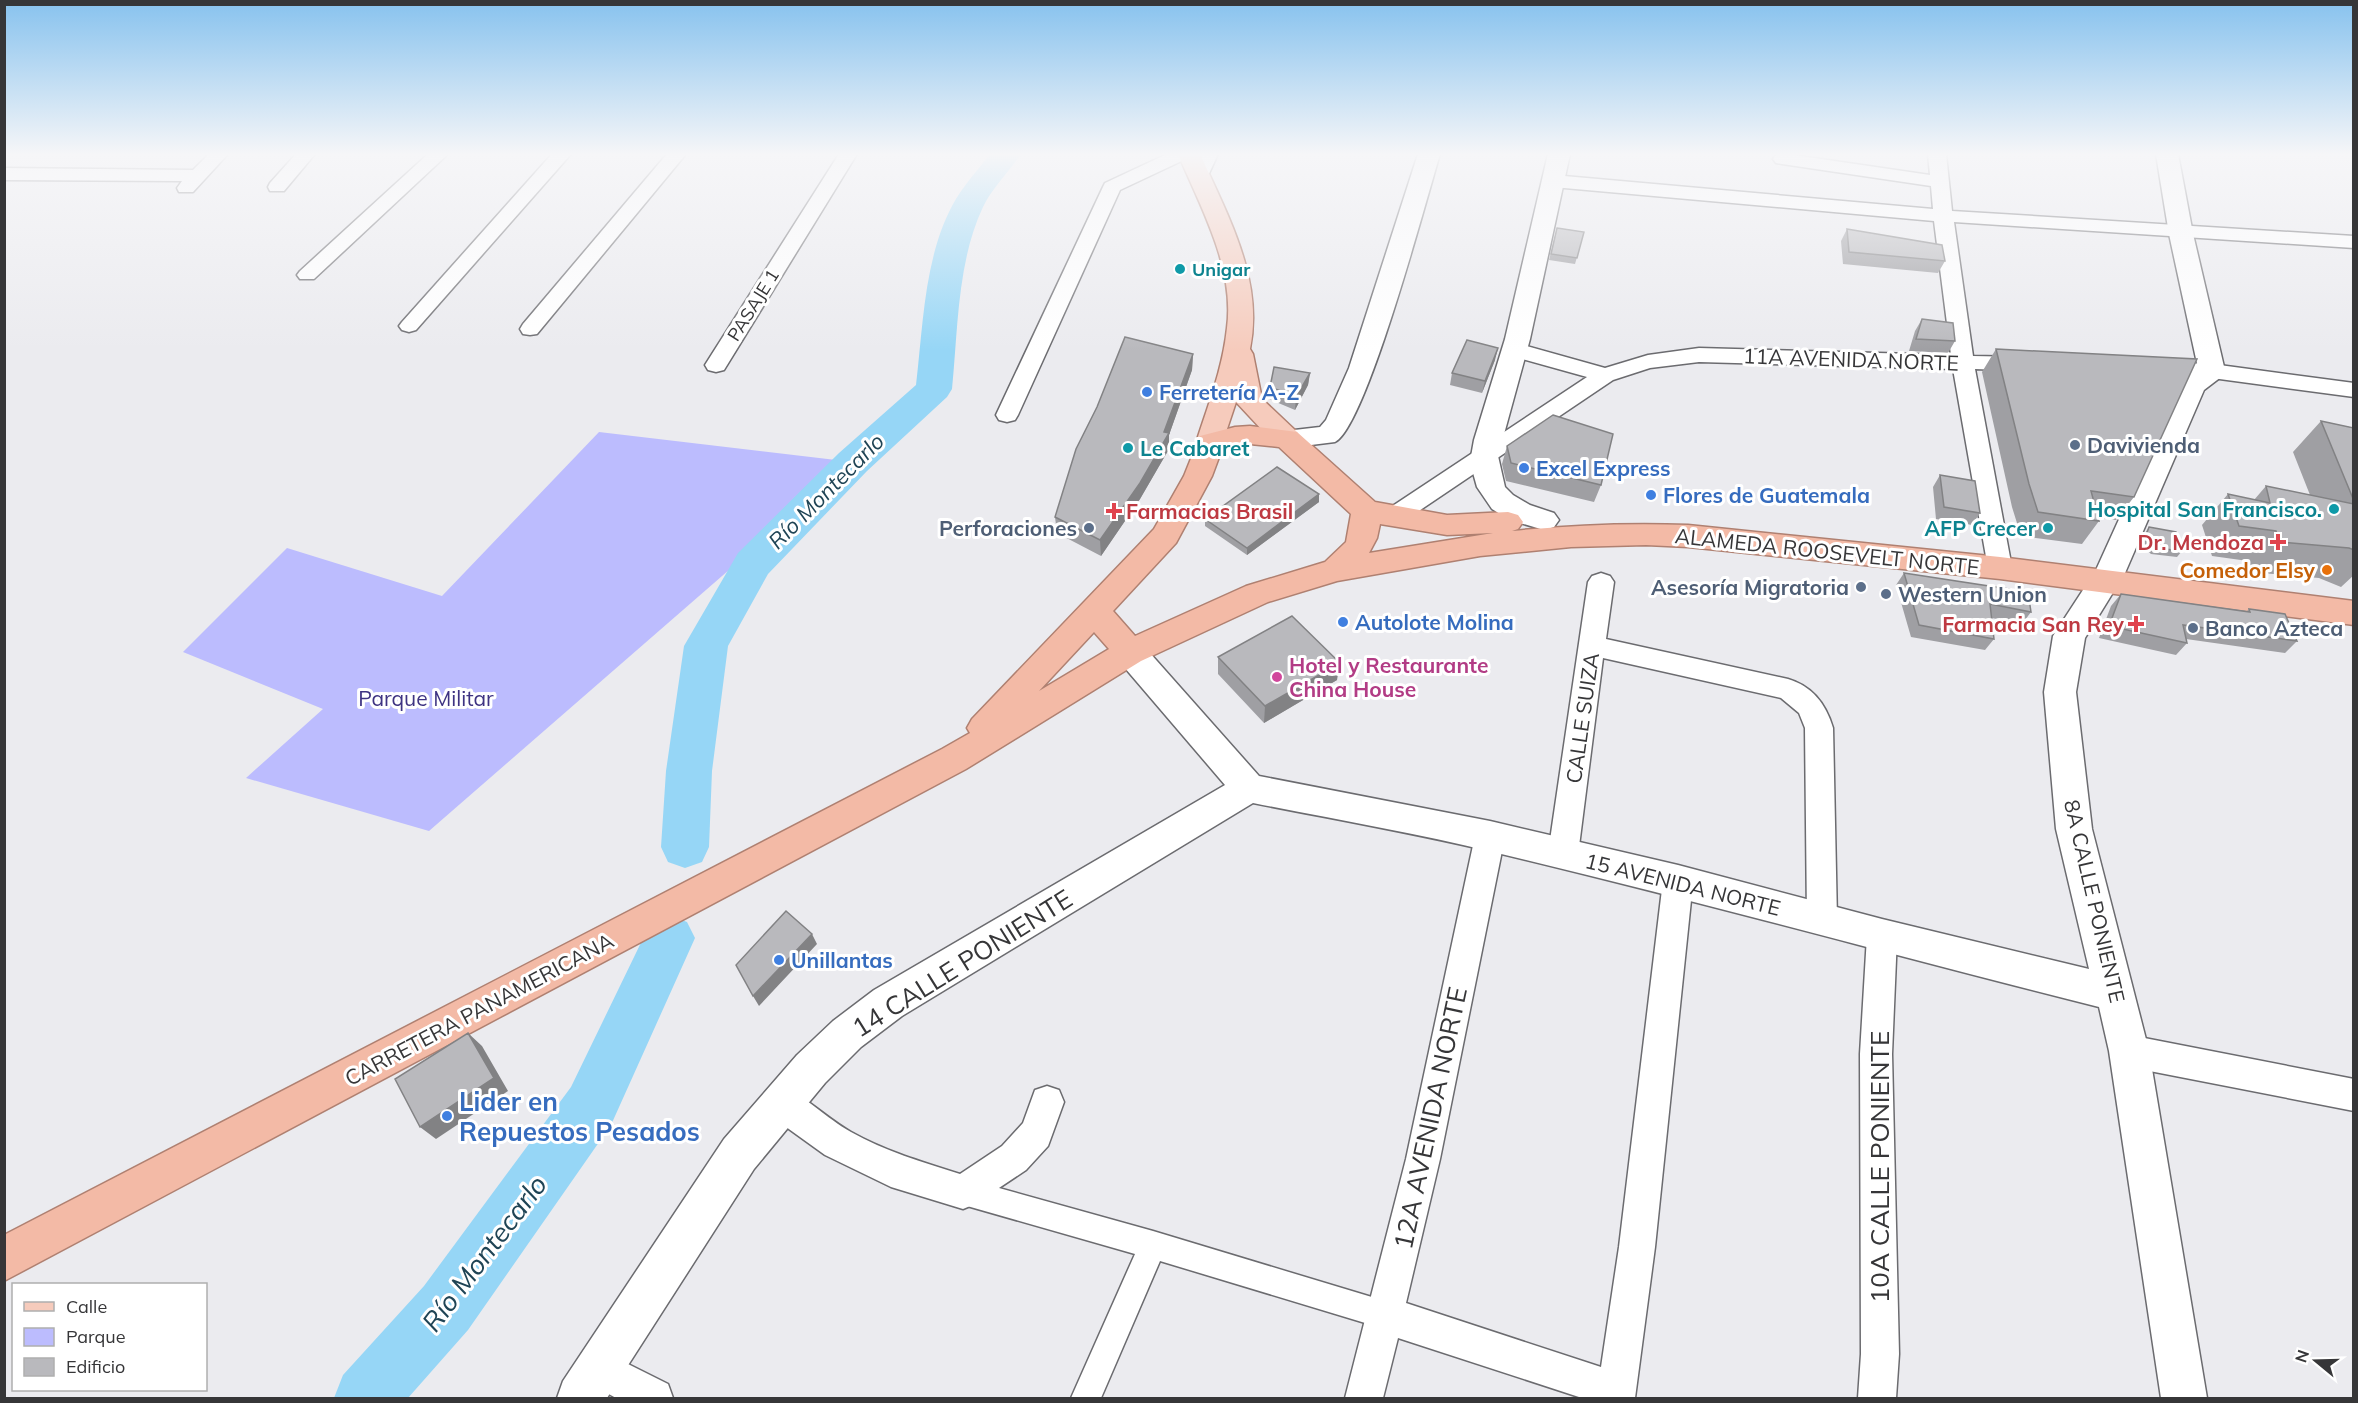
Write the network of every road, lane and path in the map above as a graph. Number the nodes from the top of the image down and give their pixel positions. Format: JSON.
{"nodes":[{"id":1,"x":367,"y":219,"type":"edge"},
{"id":2,"x":504,"y":219,"type":"edge"},
{"id":3,"x":622,"y":219,"type":"edge"},
{"id":4,"x":807,"y":219,"type":"edge"},
{"id":5,"x":1097,"y":219,"type":"edge"},
{"id":6,"x":1216,"y":219,"type":"edge"},
{"id":7,"x":1409,"y":219,"type":"edge"},
{"id":8,"x":1545,"y":219,"type":"edge"},
{"id":9,"x":1942,"y":219,"type":"edge"},
{"id":10,"x":1977,"y":219,"type":"edge"},
{"id":11,"x":2178,"y":219,"type":"edge"},
{"id":12,"x":2181,"y":234,"type":"junction"},
{"id":13,"x":2354,"y":242,"type":"edge"},
{"id":14,"x":307,"y":274,"type":"dead end"},
{"id":15,"x":409,"y":327,"type":"dead end"},
{"id":16,"x":530,"y":329,"type":"dead end"},
{"id":17,"x":1238,"y":343,"type":"junction"},
{"id":18,"x":1516,"y":350,"type":"junction"},
{"id":19,"x":1964,"y":362,"type":"junction"},
{"id":20,"x":716,"y":365,"type":"dead end"},
{"id":21,"x":2046,"y":365,"type":"edge"},
{"id":22,"x":2129,"y":368,"type":"edge"},
{"id":23,"x":2211,"y":371,"type":"junction"},
{"id":24,"x":1605,"y":375,"type":"junction"},
{"id":25,"x":2354,"y":390,"type":"edge"},
{"id":26,"x":1007,"y":415,"type":"dead end"},
{"id":27,"x":1287,"y":439,"type":"junction"},
{"id":28,"x":1210,"y":443,"type":"junction"},
{"id":29,"x":1484,"y":458,"type":"junction"},
{"id":30,"x":1380,"y":514,"type":"junction"},
{"id":31,"x":1544,"y":520,"type":"junction"},
{"id":32,"x":1999,"y":562,"type":"junction"},
{"id":33,"x":1336,"y":570,"type":"junction"},
{"id":34,"x":2108,"y":578,"type":"junction"},
{"id":35,"x":1600,"y":582,"type":"dead end"},
{"id":36,"x":2354,"y":599,"type":"edge"},
{"id":37,"x":1095,"y":612,"type":"junction"},
{"id":38,"x":2354,"y":613,"type":"edge"},
{"id":39,"x":1592,"y":646,"type":"junction"},
{"id":40,"x":1130,"y":652,"type":"junction"},
{"id":41,"x":954,"y":759,"type":"junction"},
{"id":42,"x":1249,"y":788,"type":"junction"},
{"id":43,"x":1490,"y":836,"type":"junction"},
{"id":44,"x":1563,"y":854,"type":"junction"},
{"id":45,"x":1678,"y":881,"type":"junction"},
{"id":46,"x":1822,"y":920,"type":"junction"},
{"id":47,"x":1882,"y":936,"type":"junction"},
{"id":48,"x":2115,"y":993,"type":"junction"},
{"id":49,"x":2129,"y":1051,"type":"junction"},
{"id":50,"x":2354,"y":1095,"type":"edge"},
{"id":51,"x":1047,"y":1101,"type":"dead end"},
{"id":52,"x":780,"y":1102,"type":"junction"},
{"id":53,"x":963,"y":1191,"type":"junction"},
{"id":54,"x":1153,"y":1245,"type":"junction"},
{"id":55,"x":4,"y":1259,"type":"edge"},
{"id":56,"x":1385,"y":1315,"type":"junction"},
{"id":57,"x":589,"y":1383,"type":"edge"},
{"id":58,"x":1617,"y":1395,"type":"edge"},
{"id":59,"x":654,"y":1398,"type":"edge"},
{"id":60,"x":1086,"y":1398,"type":"edge"},
{"id":61,"x":1364,"y":1398,"type":"edge"},
{"id":62,"x":1877,"y":1398,"type":"edge"},
{"id":63,"x":2184,"y":1398,"type":"edge"}],
"edges":[{"from":1,"to":14,"type":"street"},
{"from":2,"to":15,"type":"street"},
{"from":3,"to":16,"type":"street"},
{"from":4,"to":20,"type":"street","name":"PASAJE 1"},
{"from":5,"to":26,"type":"street"},
{"from":6,"to":17,"type":"main road"},
{"from":7,"to":27,"type":"street"},
{"from":8,"to":18,"type":"street"},
{"from":9,"to":19,"type":"street"},
{"from":10,"to":12,"type":"street"},
{"from":11,"to":12,"type":"street"},
{"from":12,"to":13,"type":"street"},
{"from":12,"to":23,"type":"street"},
{"from":17,"to":27,"type":"main road"},
{"from":17,"to":28,"type":"main road"},
{"from":18,"to":24,"type":"street"},
{"from":18,"to":29,"type":"street"},
{"from":19,"to":21,"type":"street","name":"11A AVENIDA NORTE"},
{"from":19,"to":24,"type":"street","name":"11A AVENIDA NORTE"},
{"from":19,"to":32,"type":"street"},
{"from":22,"to":23,"type":"street"},
{"from":23,"to":25,"type":"street"},
{"from":23,"to":34,"type":"street","name":"8A CALLE PONIENTE"},
{"from":24,"to":29,"type":"street","name":"11A AVENIDA NORTE"},
{"from":27,"to":28,"type":"highway"},
{"from":27,"to":30,"type":"highway"},
{"from":28,"to":37,"type":"highway","name":"CARRETERA PANAMERICANA"},
{"from":29,"to":30,"type":"street","name":"11A AVENIDA NORTE"},
{"from":29,"to":31,"type":"street"},
{"from":30,"to":31,"type":"highway","name":"ALAMEDA ROOSEVELT NORTE"},
{"from":30,"to":33,"type":"highway"},
{"from":31,"to":32,"type":"highway","name":"ALAMEDA ROOSEVELT NORTE"},
{"from":32,"to":33,"type":"highway","name":"ALAMEDA ROOSEVELT NORTE"},
{"from":32,"to":34,"type":"highway","name":"ALAMEDA ROOSEVELT NORTE"},
{"from":33,"to":40,"type":"highway","name":"CARRETERA PANAMERICANA"},
{"from":34,"to":36,"type":"highway","name":"ALAMEDA ROOSEVELT NORTE"},
{"from":34,"to":38,"type":"highway","name":"ALAMEDA ROOSEVELT NORTE"},
{"from":34,"to":48,"type":"street","name":"8A CALLE PONIENTE"},
{"from":35,"to":39,"type":"street","name":"CALLE SUIZA"},
{"from":37,"to":40,"type":"highway"},
{"from":37,"to":41,"type":"highway","name":"CARRETERA PANAMERICANA"},
{"from":39,"to":44,"type":"street","name":"CALLE SUIZA"},
{"from":39,"to":46,"type":"street"},
{"from":40,"to":41,"type":"highway","name":"CARRETERA PANAMERICANA"},
{"from":40,"to":42,"type":"street"},
{"from":41,"to":55,"type":"highway","name":"CARRETERA PANAMERICANA"},
{"from":42,"to":43,"type":"street","name":"15 AVENIDA NORTE"},
{"from":42,"to":52,"type":"street","name":"14 CALLE PONIENTE"},
{"from":43,"to":44,"type":"street","name":"15 AVENIDA NORTE"},
{"from":43,"to":56,"type":"street","name":"12A AVENIDA NORTE"},
{"from":44,"to":45,"type":"street","name":"15 AVENIDA NORTE"},
{"from":45,"to":46,"type":"street","name":"15 AVENIDA NORTE"},
{"from":45,"to":58,"type":"street"},
{"from":46,"to":47,"type":"street","name":"15 AVENIDA NORTE"},
{"from":47,"to":48,"type":"street","name":"15 AVENIDA NORTE"},
{"from":47,"to":62,"type":"street","name":"10A CALLE PONIENTE"},
{"from":48,"to":49,"type":"street","name":"8A CALLE PONIENTE"},
{"from":49,"to":50,"type":"street"},
{"from":49,"to":63,"type":"street","name":"8A CALLE PONIENTE"},
{"from":51,"to":53,"type":"street"},
{"from":52,"to":53,"type":"street"},
{"from":52,"to":57,"type":"street","name":"14 CALLE PONIENTE"},
{"from":53,"to":54,"type":"street"},
{"from":54,"to":56,"type":"street"},
{"from":54,"to":60,"type":"street"},
{"from":56,"to":58,"type":"street"},
{"from":56,"to":61,"type":"street","name":"12A AVENIDA NORTE"},
{"from":57,"to":59,"type":"street"}]}
